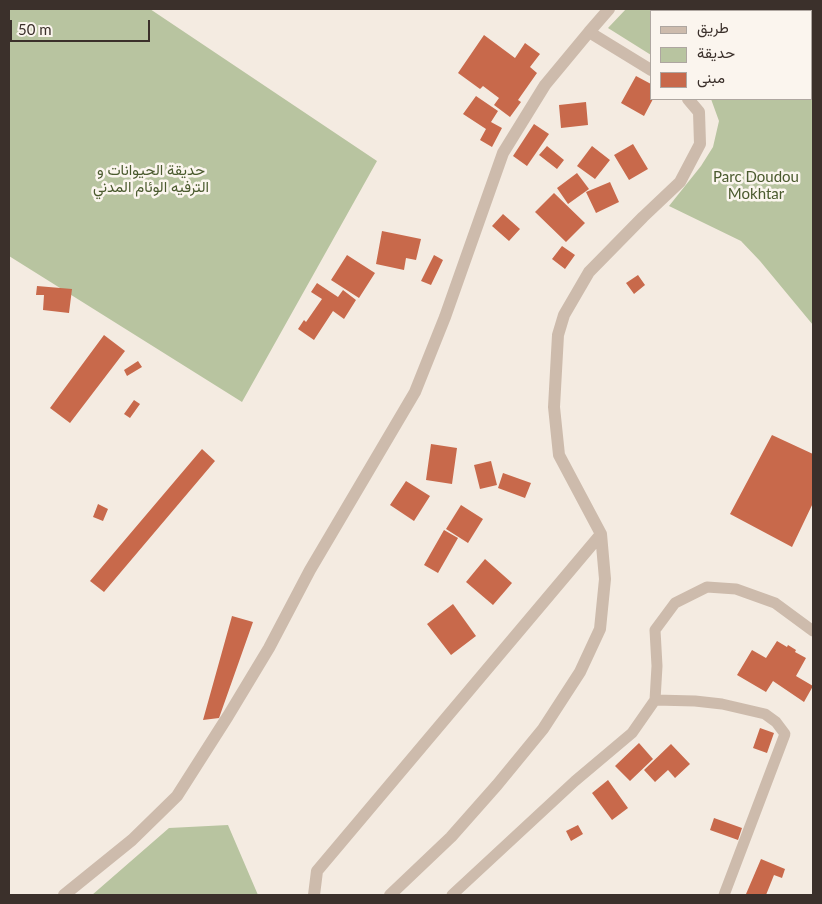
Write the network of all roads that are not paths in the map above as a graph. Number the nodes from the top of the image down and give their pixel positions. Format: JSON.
{"nodes":[{"id":1,"x":609,"y":9,"type":"edge"},
{"id":2,"x":589,"y":32,"type":"junction"},
{"id":3,"x":650,"y":69,"type":"edge"},
{"id":4,"x":689,"y":100,"type":"edge"},
{"id":5,"x":601,"y":534,"type":"junction"},
{"id":6,"x":813,"y":631,"type":"edge"},
{"id":7,"x":655,"y":700,"type":"junction"},
{"id":8,"x":64,"y":895,"type":"edge"},
{"id":9,"x":314,"y":895,"type":"edge"},
{"id":10,"x":390,"y":895,"type":"edge"},
{"id":11,"x":452,"y":895,"type":"edge"},
{"id":12,"x":724,"y":895,"type":"edge"}],
"edges":[{"from":1,"to":2,"type":"street"},
{"from":2,"to":3,"type":"street"},
{"from":2,"to":8,"type":"street"},
{"from":4,"to":5,"type":"street"},
{"from":5,"to":9,"type":"street"},
{"from":5,"to":10,"type":"street"},
{"from":6,"to":7,"type":"lane"},
{"from":7,"to":11,"type":"lane"},
{"from":7,"to":12,"type":"lane"}]}
